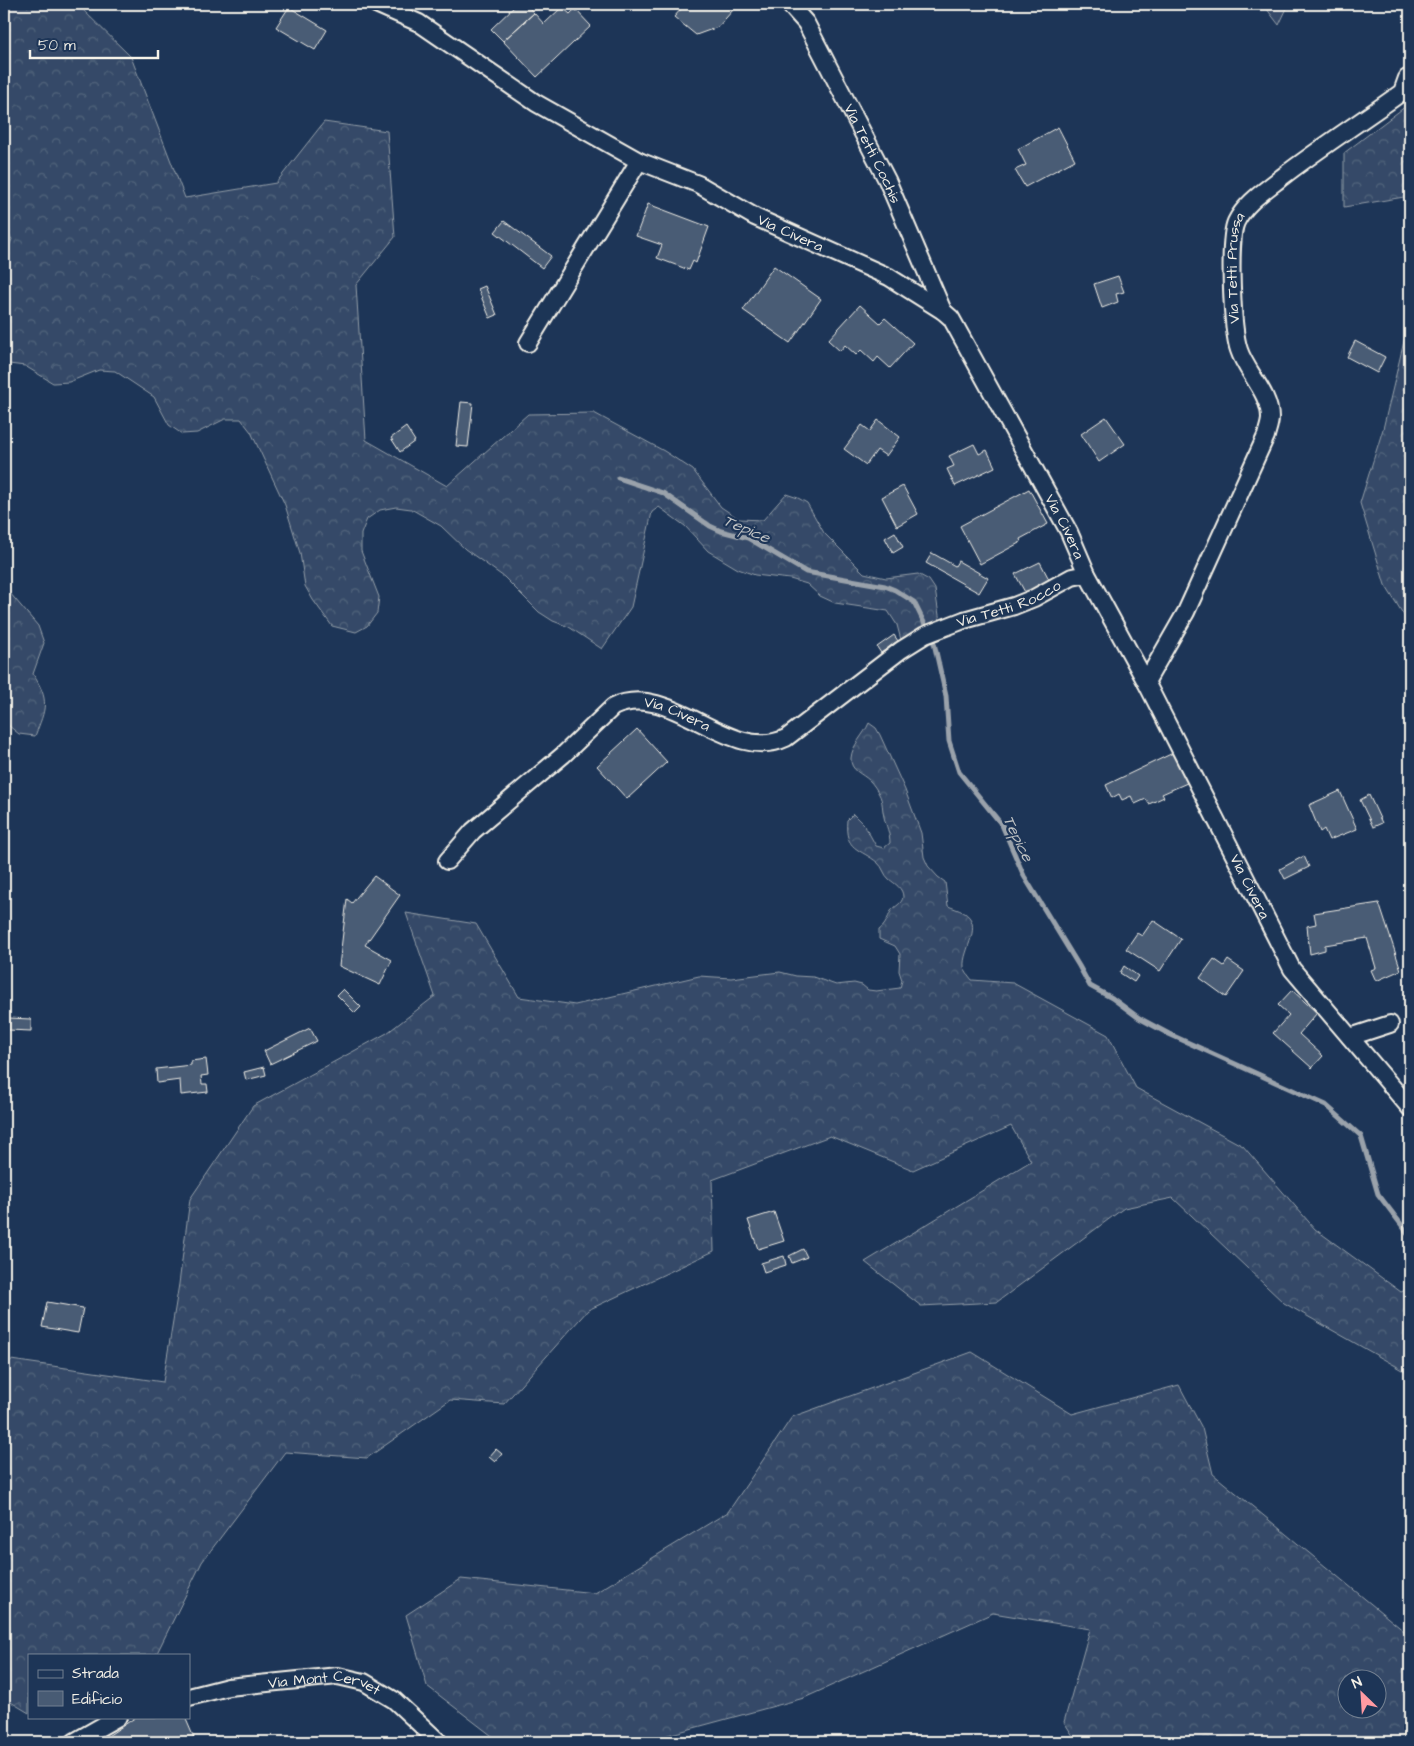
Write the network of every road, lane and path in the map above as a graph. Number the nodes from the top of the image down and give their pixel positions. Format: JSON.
{"nodes":[{"id":1,"x":376,"y":4,"type":"edge"},
{"id":2,"x":789,"y":4,"type":"edge"},
{"id":3,"x":1407,"y":78,"type":"dead end"},
{"id":4,"x":639,"y":161,"type":"junction"},
{"id":5,"x":944,"y":311,"type":"junction"},
{"id":6,"x":528,"y":343,"type":"dead end"},
{"id":7,"x":1087,"y":574,"type":"junction"},
{"id":8,"x":928,"y":634,"type":"joint"},
{"id":9,"x":1146,"y":682,"type":"junction"},
{"id":10,"x":447,"y":861,"type":"dead end"},
{"id":11,"x":1390,"y":1024,"type":"dead end"},
{"id":12,"x":1350,"y":1037,"type":"junction"},
{"id":13,"x":1410,"y":1108,"type":"edge"},
{"id":14,"x":190,"y":1697,"type":"edge"},
{"id":15,"x":117,"y":1718,"type":"edge"},
{"id":16,"x":92,"y":1738,"type":"edge"},
{"id":17,"x":74,"y":1742,"type":"edge"},
{"id":18,"x":439,"y":1742,"type":"edge"}],
"edges":[{"from":1,"to":4,"type":"street","name":"Via Civera"},
{"from":2,"to":5,"type":"street","name":"Via Tetti Cochis"},
{"from":3,"to":9,"type":"street","name":"Via Tetti Prussa"},
{"from":4,"to":5,"type":"street","name":"Via Civera"},
{"from":4,"to":6,"type":"street"},
{"from":5,"to":7,"type":"street","name":"Via Civera"},
{"from":7,"to":8,"type":"street","name":"Via Tetti Rocco"},
{"from":7,"to":9,"type":"street","name":"Via Civera"},
{"from":8,"to":10,"type":"street","name":"Via Civera"},
{"from":9,"to":12,"type":"street","name":"Via Civera"},
{"from":11,"to":12,"type":"street"},
{"from":12,"to":13,"type":"street","name":"Via Civera"},
{"from":14,"to":18,"type":"street","name":"Via Mont Cervet"},
{"from":15,"to":16,"type":"street"},
{"from":16,"to":17,"type":"street"}]}
